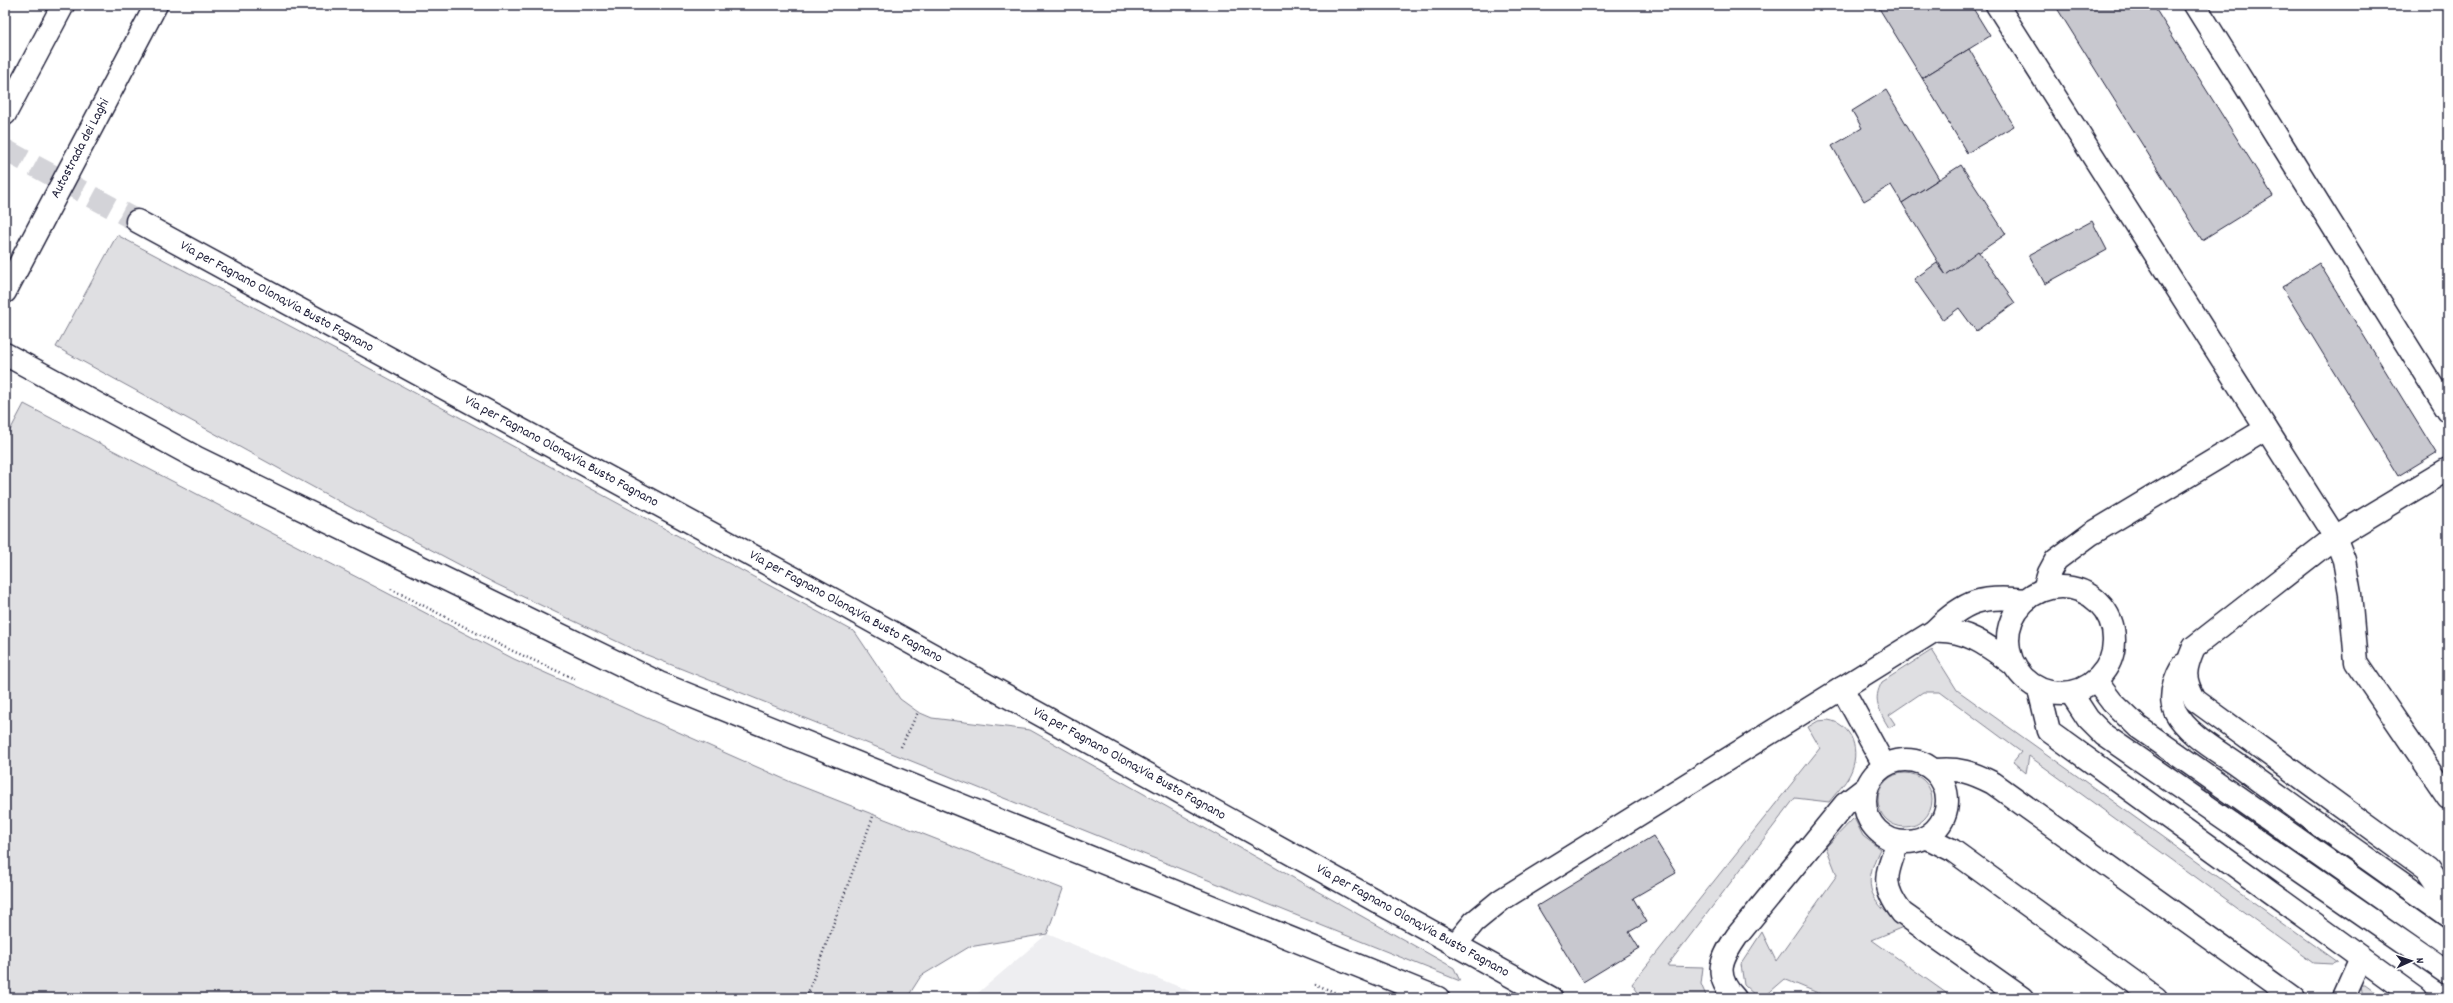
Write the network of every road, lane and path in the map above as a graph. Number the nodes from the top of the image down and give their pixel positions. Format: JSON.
{"nodes":[{"id":1,"x":63,"y":5,"type":"edge"},
{"id":2,"x":156,"y":5,"type":"edge"},
{"id":3,"x":1997,"y":5,"type":"edge"},
{"id":4,"x":2195,"y":5,"type":"edge"},
{"id":5,"x":5,"y":114,"type":"edge"},
{"id":6,"x":137,"y":222,"type":"tunnel mouth"},
{"id":7,"x":5,"y":292,"type":"edge"},
{"id":8,"x":5,"y":354,"type":"edge"},
{"id":9,"x":2448,"y":411,"type":"edge"},
{"id":10,"x":2266,"y":429,"type":"junction"},
{"id":11,"x":2448,"y":469,"type":"edge"},
{"id":12,"x":2335,"y":537,"type":"junction"},
{"id":13,"x":2044,"y":589,"type":"junction"},
{"id":14,"x":2026,"y":600,"type":"junction"},
{"id":15,"x":1934,"y":630,"type":"junction"},
{"id":16,"x":2194,"y":647,"type":"junction"},
{"id":17,"x":2014,"y":665,"type":"junction"},
{"id":18,"x":2096,"y":681,"type":"junction"},
{"id":19,"x":1842,"y":688,"type":"junction"},
{"id":20,"x":2039,"y":689,"type":"junction"},
{"id":21,"x":2071,"y":693,"type":"junction"},
{"id":22,"x":918,"y":712,"type":"dead end"},
{"id":23,"x":898,"y":755,"type":"dead end"},
{"id":24,"x":1884,"y":765,"type":"junction"},
{"id":25,"x":1935,"y":770,"type":"junction"},
{"id":26,"x":1867,"y":786,"type":"junction"},
{"id":27,"x":2448,"y":797,"type":"edge"},
{"id":28,"x":874,"y":814,"type":"dead end"},
{"id":29,"x":1926,"y":837,"type":"junction"},
{"id":30,"x":1898,"y":842,"type":"junction"},
{"id":31,"x":2448,"y":899,"type":"edge"},
{"id":32,"x":2448,"y":916,"type":"edge"},
{"id":33,"x":1455,"y":945,"type":"junction"},
{"id":34,"x":2448,"y":945,"type":"edge"},
{"id":35,"x":2361,"y":958,"type":"junction"},
{"id":36,"x":2448,"y":972,"type":"edge"},
{"id":37,"x":806,"y":998,"type":"edge"},
{"id":38,"x":1438,"y":998,"type":"edge"},
{"id":39,"x":1550,"y":998,"type":"edge"},
{"id":40,"x":1735,"y":998,"type":"edge"},
{"id":41,"x":2022,"y":998,"type":"edge"},
{"id":42,"x":2156,"y":998,"type":"edge"},
{"id":43,"x":2293,"y":998,"type":"edge"},
{"id":44,"x":2343,"y":998,"type":"edge"},
{"id":45,"x":2417,"y":998,"type":"edge"}],
"edges":[{"from":1,"to":5,"type":"main road"},
{"from":2,"to":7,"type":"main road","name":"Autostrada dei Laghi"},
{"from":3,"to":10,"type":"main road"},
{"from":4,"to":9,"type":"main road"},
{"from":6,"to":33,"type":"main road","name":"Via per Fagnano Olona;Via Busto Fagnano"},
{"from":8,"to":38,"type":"main road"},
{"from":10,"to":12,"type":"main road"},
{"from":10,"to":13,"type":"main road"},
{"from":11,"to":12,"type":"main road"},
{"from":12,"to":16,"type":"main road"},
{"from":12,"to":27,"type":"main road"},
{"from":13,"to":14,"type":"main road"},
{"from":13,"to":18,"type":"main road"},
{"from":14,"to":15,"type":"main road"},
{"from":14,"to":17,"type":"main road"},
{"from":15,"to":17,"type":"main road"},
{"from":15,"to":19,"type":"main road"},
{"from":16,"to":31,"type":"main road"},
{"from":16,"to":32,"type":"main road"},
{"from":17,"to":20,"type":"main road"},
{"from":18,"to":21,"type":"main road"},
{"from":18,"to":34,"type":"main road"},
{"from":19,"to":24,"type":"main road"},
{"from":19,"to":33,"type":"main road"},
{"from":20,"to":21,"type":"main road"},
{"from":20,"to":35,"type":"main road"},
{"from":21,"to":36,"type":"main road"},
{"from":22,"to":23,"type":"path"},
{"from":24,"to":25,"type":"main road"},
{"from":24,"to":26,"type":"main road"},
{"from":25,"to":29,"type":"main road"},
{"from":25,"to":43,"type":"main road"},
{"from":26,"to":30,"type":"main road"},
{"from":26,"to":40,"type":"main road"},
{"from":28,"to":37,"type":"path"},
{"from":29,"to":30,"type":"main road"},
{"from":29,"to":42,"type":"main road"},
{"from":30,"to":41,"type":"main road"},
{"from":33,"to":39,"type":"main road","name":"Via per Fagnano Olona;Via Busto Fagnano"},
{"from":35,"to":44,"type":"main road"},
{"from":35,"to":45,"type":"main road"}]}
